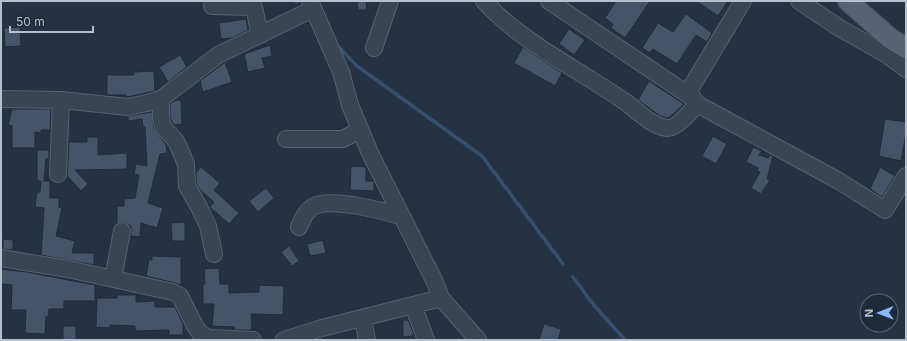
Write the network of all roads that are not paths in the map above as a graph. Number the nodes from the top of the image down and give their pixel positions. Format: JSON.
{"nodes":[{"id":1,"x":390,"y":1,"type":"edge"},
{"id":2,"x":484,"y":1,"type":"edge"},
{"id":3,"x":549,"y":1,"type":"edge"},
{"id":4,"x":743,"y":1,"type":"edge"},
{"id":5,"x":799,"y":1,"type":"edge"},
{"id":6,"x":848,"y":1,"type":"edge"},
{"id":7,"x":312,"y":5,"type":"edge"},
{"id":8,"x":212,"y":6,"type":"dead end"},
{"id":9,"x":260,"y":35,"type":"junction"},
{"id":10,"x":374,"y":48,"type":"dead end"},
{"id":11,"x":906,"y":48,"type":"edge"},
{"id":12,"x":906,"y":69,"type":"edge"},
{"id":13,"x":1,"y":99,"type":"edge"},
{"id":14,"x":161,"y":99,"type":"junction"},
{"id":15,"x":692,"y":99,"type":"junction"},
{"id":16,"x":61,"y":100,"type":"junction"},
{"id":17,"x":360,"y":130,"type":"junction"},
{"id":18,"x":286,"y":140,"type":"dead end"},
{"id":19,"x":58,"y":174,"type":"dead end"},
{"id":20,"x":906,"y":176,"type":"edge"},
{"id":21,"x":400,"y":216,"type":"junction"},
{"id":22,"x":300,"y":227,"type":"dead end"},
{"id":23,"x":122,"y":231,"type":"dead end"},
{"id":24,"x":214,"y":254,"type":"dead end"},
{"id":25,"x":1,"y":258,"type":"edge"},
{"id":26,"x":113,"y":279,"type":"junction"},
{"id":27,"x":441,"y":298,"type":"junction"},
{"id":28,"x":413,"y":305,"type":"junction"},
{"id":29,"x":363,"y":318,"type":"junction"},
{"id":30,"x":253,"y":340,"type":"edge"},
{"id":31,"x":284,"y":340,"type":"edge"},
{"id":32,"x":367,"y":340,"type":"edge"},
{"id":33,"x":426,"y":340,"type":"edge"},
{"id":34,"x":478,"y":340,"type":"edge"}],
"edges":[{"from":1,"to":10,"type":"street"},
{"from":2,"to":15,"type":"street"},
{"from":3,"to":15,"type":"street"},
{"from":4,"to":15,"type":"street"},
{"from":5,"to":12,"type":"street"},
{"from":6,"to":11,"type":"main road"},
{"from":7,"to":9,"type":"street"},
{"from":7,"to":17,"type":"street"},
{"from":8,"to":9,"type":"street"},
{"from":9,"to":14,"type":"street"},
{"from":13,"to":16,"type":"street"},
{"from":14,"to":16,"type":"street"},
{"from":14,"to":24,"type":"street"},
{"from":15,"to":20,"type":"street"},
{"from":16,"to":19,"type":"street"},
{"from":17,"to":18,"type":"street"},
{"from":17,"to":21,"type":"street"},
{"from":21,"to":22,"type":"street"},
{"from":21,"to":27,"type":"street"},
{"from":23,"to":26,"type":"street"},
{"from":25,"to":26,"type":"street"},
{"from":26,"to":30,"type":"street"},
{"from":27,"to":28,"type":"street"},
{"from":27,"to":34,"type":"street"},
{"from":28,"to":29,"type":"street"},
{"from":28,"to":33,"type":"street"},
{"from":29,"to":31,"type":"street"},
{"from":29,"to":32,"type":"street"}]}
